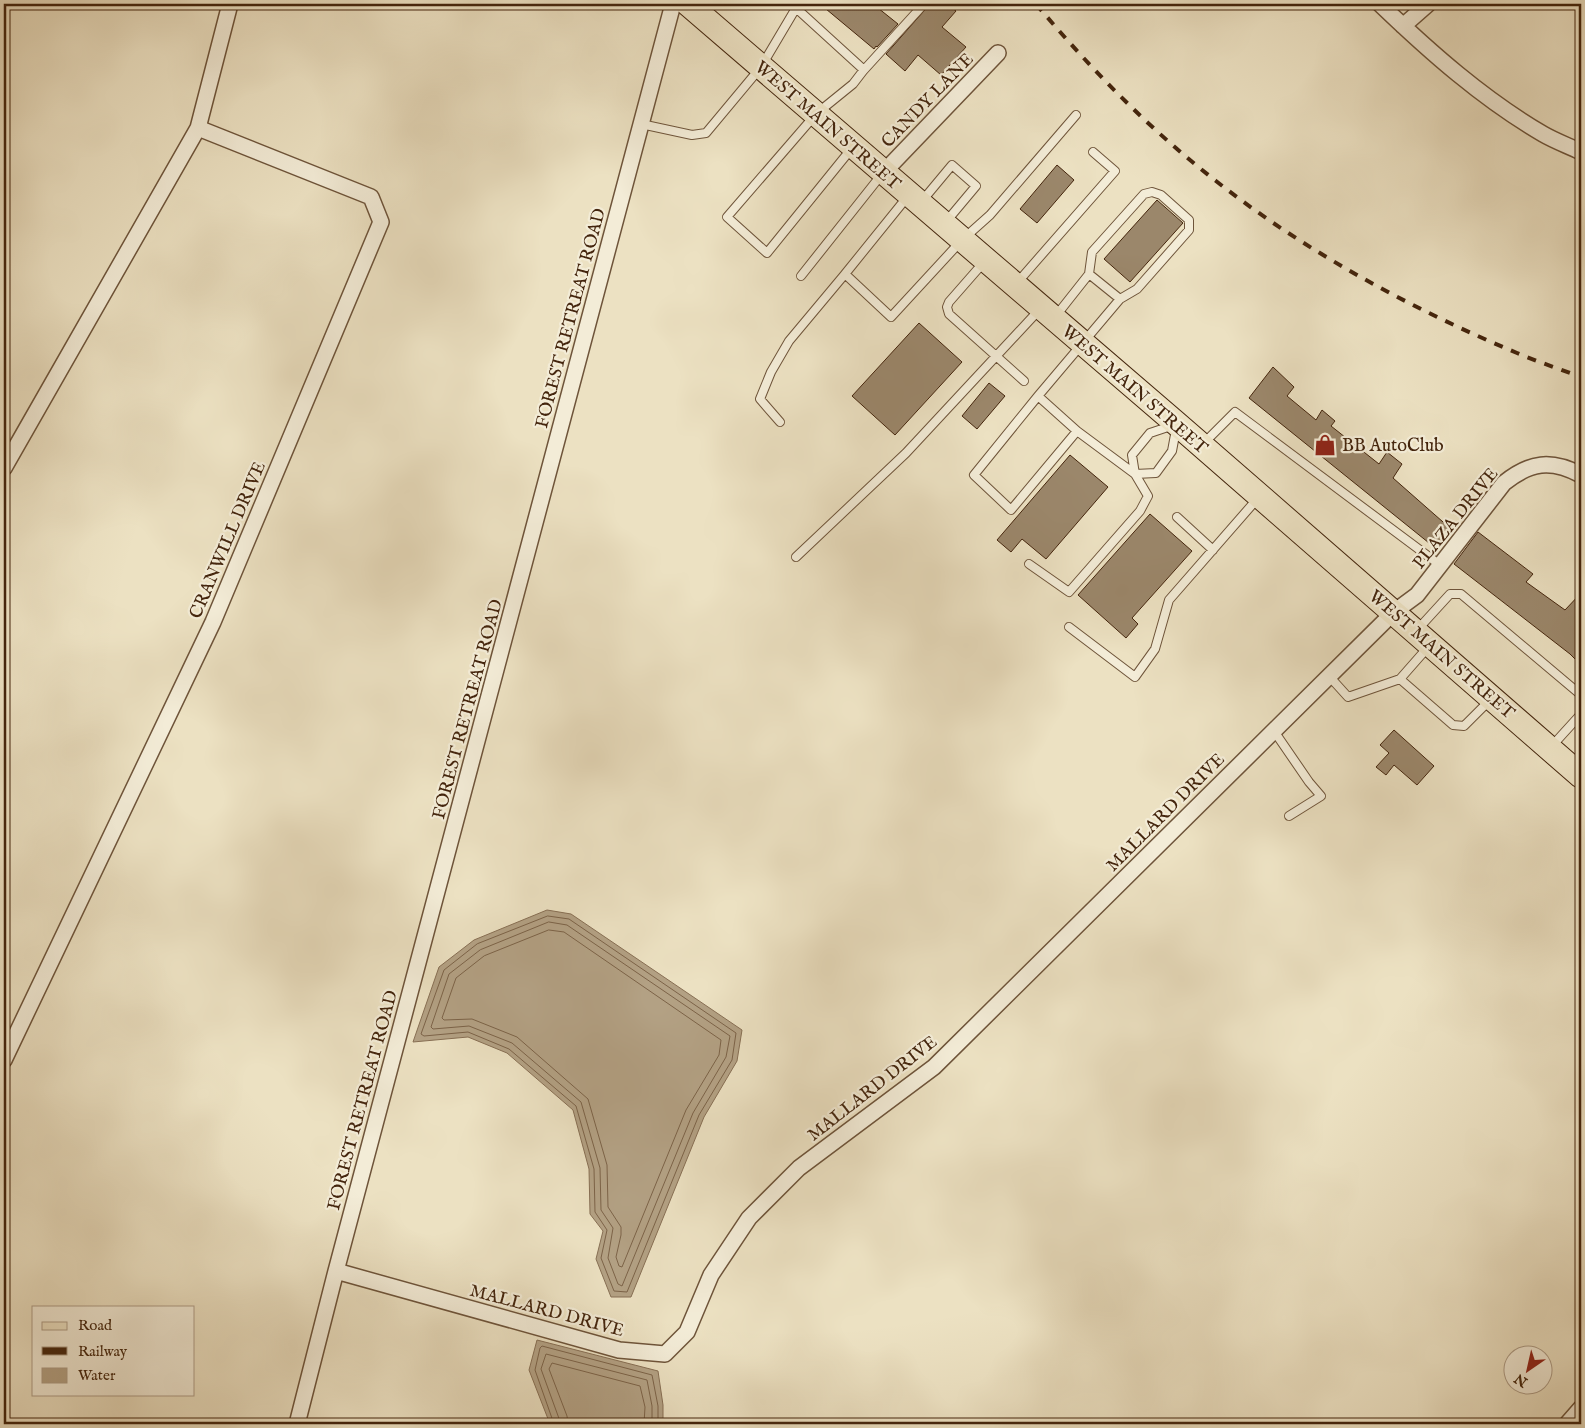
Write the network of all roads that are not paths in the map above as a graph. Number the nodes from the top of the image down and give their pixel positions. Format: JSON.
{"nodes":[{"id":1,"x":230,"y":4,"type":"edge"},
{"id":2,"x":924,"y":4,"type":"edge"},
{"id":3,"x":1380,"y":4,"type":"edge"},
{"id":4,"x":1428,"y":4,"type":"edge"},
{"id":5,"x":688,"y":5,"type":"edge"},
{"id":6,"x":796,"y":5,"type":"edge"},
{"id":7,"x":1403,"y":26,"type":"junction"},
{"id":8,"x":998,"y":53,"type":"dead end"},
{"id":9,"x":762,"y":67,"type":"junction"},
{"id":10,"x":864,"y":70,"type":"junction"},
{"id":11,"x":816,"y":114,"type":"junction"},
{"id":12,"x":1076,"y":115,"type":"dead end"},
{"id":13,"x":641,"y":124,"type":"junction"},
{"id":14,"x":198,"y":128,"type":"junction"},
{"id":15,"x":854,"y":147,"type":"junction"},
{"id":16,"x":1093,"y":152,"type":"dead end"},
{"id":17,"x":1581,"y":152,"type":"edge"},
{"id":18,"x":884,"y":173,"type":"junction"},
{"id":19,"x":915,"y":199,"type":"junction"},
{"id":20,"x":944,"y":224,"type":"junction"},
{"id":21,"x":962,"y":240,"type":"junction"},
{"id":22,"x":985,"y":260,"type":"junction"},
{"id":23,"x":845,"y":274,"type":"junction"},
{"id":24,"x":1089,"y":274,"type":"junction"},
{"id":25,"x":801,"y":276,"type":"dead end"},
{"id":26,"x":1015,"y":286,"type":"junction"},
{"id":27,"x":1120,"y":299,"type":"junction"},
{"id":28,"x":1047,"y":313,"type":"junction"},
{"id":29,"x":1083,"y":344,"type":"junction"},
{"id":30,"x":997,"y":356,"type":"junction"},
{"id":31,"x":1024,"y":380,"type":"dead end"},
{"id":32,"x":1038,"y":396,"type":"junction"},
{"id":33,"x":780,"y":422,"type":"dead end"},
{"id":34,"x":1177,"y":424,"type":"junction"},
{"id":35,"x":1078,"y":431,"type":"junction"},
{"id":36,"x":1201,"y":445,"type":"junction"},
{"id":37,"x":4,"y":468,"type":"edge"},
{"id":38,"x":1135,"y":474,"type":"junction"},
{"id":39,"x":1581,"y":475,"type":"edge"},
{"id":40,"x":1260,"y":497,"type":"junction"},
{"id":41,"x":1177,"y":517,"type":"dead end"},
{"id":42,"x":1213,"y":550,"type":"junction"},
{"id":43,"x":796,"y":558,"type":"dead end"},
{"id":44,"x":1030,"y":564,"type":"dead end"},
{"id":45,"x":1440,"y":565,"type":"junction"},
{"id":46,"x":1394,"y":612,"type":"junction"},
{"id":47,"x":1069,"y":627,"type":"dead end"},
{"id":48,"x":1424,"y":638,"type":"junction"},
{"id":49,"x":1329,"y":676,"type":"junction"},
{"id":50,"x":1400,"y":679,"type":"junction"},
{"id":51,"x":1581,"y":695,"type":"edge"},
{"id":52,"x":1492,"y":698,"type":"junction"},
{"id":53,"x":1581,"y":714,"type":"edge"},
{"id":54,"x":1274,"y":731,"type":"junction"},
{"id":55,"x":1550,"y":748,"type":"junction"},
{"id":56,"x":1581,"y":776,"type":"edge"},
{"id":57,"x":1290,"y":816,"type":"dead end"},
{"id":58,"x":4,"y":1060,"type":"edge"},
{"id":59,"x":336,"y":1271,"type":"junction"},
{"id":60,"x":1581,"y":1408,"type":"edge"},
{"id":61,"x":297,"y":1424,"type":"edge"},
{"id":62,"x":1567,"y":1424,"type":"edge"}],
"edges":[{"from":1,"to":14,"type":"street"},
{"from":2,"to":10,"type":"lane"},
{"from":3,"to":7,"type":"street"},
{"from":4,"to":7,"type":"street"},
{"from":5,"to":9,"type":"main road","name":"WEST MAIN STREET"},
{"from":5,"to":13,"type":"street","name":"FOREST RETREAT ROAD"},
{"from":6,"to":9,"type":"lane"},
{"from":6,"to":10,"type":"lane"},
{"from":7,"to":17,"type":"street"},
{"from":8,"to":18,"type":"street","name":"CANDY LANE"},
{"from":9,"to":11,"type":"main road","name":"WEST MAIN STREET"},
{"from":9,"to":13,"type":"lane"},
{"from":10,"to":11,"type":"lane"},
{"from":11,"to":15,"type":"main road","name":"WEST MAIN STREET"},
{"from":11,"to":15,"type":"lane"},
{"from":12,"to":21,"type":"lane"},
{"from":13,"to":59,"type":"street","name":"FOREST RETREAT ROAD"},
{"from":14,"to":37,"type":"street"},
{"from":14,"to":58,"type":"street","name":"CRANWILL DRIVE"},
{"from":15,"to":18,"type":"main road","name":"WEST MAIN STREET"},
{"from":16,"to":26,"type":"lane"},
{"from":18,"to":19,"type":"main road","name":"WEST MAIN STREET"},
{"from":18,"to":25,"type":"lane"},
{"from":19,"to":20,"type":"main road","name":"WEST MAIN STREET"},
{"from":19,"to":20,"type":"lane"},
{"from":19,"to":23,"type":"lane"},
{"from":20,"to":21,"type":"main road","name":"WEST MAIN STREET"},
{"from":21,"to":22,"type":"main road","name":"WEST MAIN STREET"},
{"from":21,"to":23,"type":"lane"},
{"from":22,"to":26,"type":"main road","name":"WEST MAIN STREET"},
{"from":22,"to":30,"type":"lane"},
{"from":23,"to":33,"type":"lane"},
{"from":24,"to":27,"type":"lane"},
{"from":24,"to":27,"type":"lane"},
{"from":24,"to":28,"type":"lane"},
{"from":26,"to":28,"type":"main road","name":"WEST MAIN STREET"},
{"from":27,"to":29,"type":"lane"},
{"from":28,"to":29,"type":"main road","name":"WEST MAIN STREET"},
{"from":28,"to":30,"type":"lane"},
{"from":29,"to":32,"type":"lane"},
{"from":29,"to":34,"type":"main road","name":"WEST MAIN STREET"},
{"from":30,"to":31,"type":"lane"},
{"from":30,"to":43,"type":"lane"},
{"from":32,"to":35,"type":"lane"},
{"from":32,"to":35,"type":"lane"},
{"from":34,"to":36,"type":"main road","name":"WEST MAIN STREET"},
{"from":34,"to":38,"type":"lane"},
{"from":34,"to":38,"type":"lane"},
{"from":35,"to":38,"type":"lane"},
{"from":36,"to":40,"type":"main road","name":"WEST MAIN STREET"},
{"from":36,"to":45,"type":"lane"},
{"from":38,"to":44,"type":"lane"},
{"from":39,"to":45,"type":"street","name":"PLAZA DRIVE"},
{"from":40,"to":42,"type":"lane"},
{"from":40,"to":46,"type":"main road","name":"WEST MAIN STREET"},
{"from":41,"to":42,"type":"lane"},
{"from":42,"to":47,"type":"lane"},
{"from":45,"to":46,"type":"street","name":"PLAZA DRIVE"},
{"from":46,"to":48,"type":"main road","name":"WEST MAIN STREET"},
{"from":46,"to":49,"type":"street","name":"MALLARD DRIVE"},
{"from":48,"to":50,"type":"lane"},
{"from":48,"to":51,"type":"lane"},
{"from":48,"to":52,"type":"main road","name":"WEST MAIN STREET"},
{"from":49,"to":50,"type":"lane"},
{"from":49,"to":54,"type":"street","name":"MALLARD DRIVE"},
{"from":50,"to":52,"type":"lane"},
{"from":52,"to":55,"type":"main road","name":"WEST MAIN STREET"},
{"from":53,"to":55,"type":"lane"},
{"from":54,"to":57,"type":"lane"},
{"from":54,"to":59,"type":"street","name":"MALLARD DRIVE"},
{"from":55,"to":56,"type":"main road","name":"WEST MAIN STREET"},
{"from":59,"to":61,"type":"street","name":"FOREST RETREAT ROAD"},
{"from":60,"to":62,"type":"street"}]}
